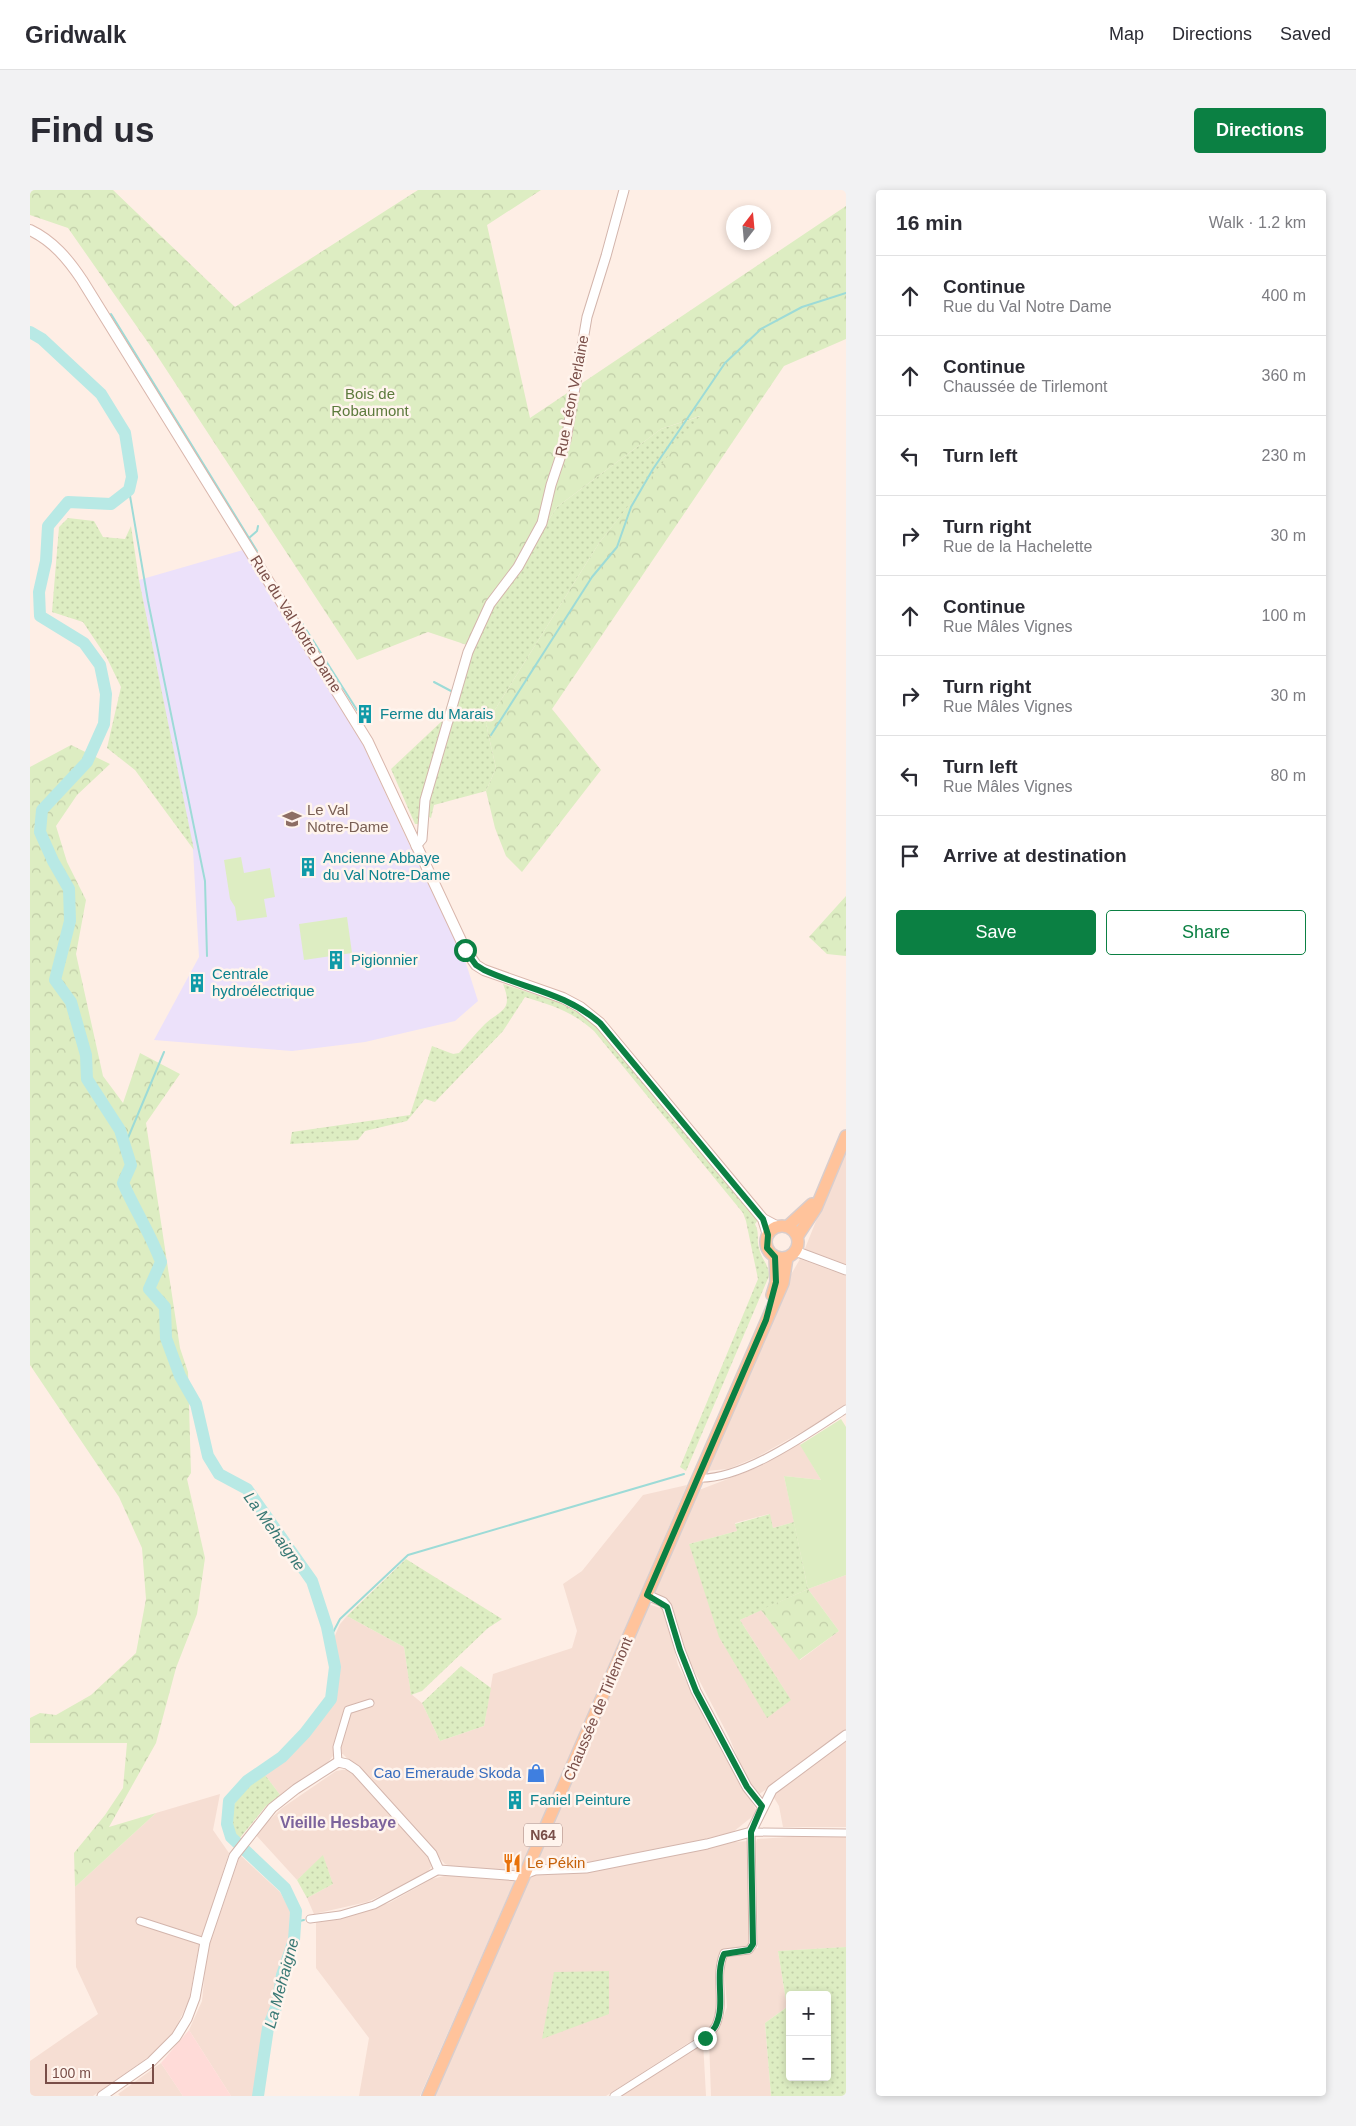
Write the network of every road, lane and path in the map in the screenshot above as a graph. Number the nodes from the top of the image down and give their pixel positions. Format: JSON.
{"nodes":[{"id":1,"x":624,"y":190,"type":"edge"},
{"id":2,"x":30,"y":230,"type":"edge"},
{"id":3,"x":416,"y":846,"type":"junction"},
{"id":4,"x":846,"y":1136,"type":"edge"},
{"id":5,"x":822,"y":1191,"type":"junction"},
{"id":6,"x":763,"y":1219,"type":"junction"},
{"id":7,"x":782,"y":1227,"type":"junction"},
{"id":8,"x":768,"y":1235,"type":"junction"},
{"id":9,"x":797,"y":1236,"type":"junction"},
{"id":10,"x":786,"y":1255,"type":"junction"},
{"id":11,"x":846,"y":1270,"type":"edge"},
{"id":12,"x":846,"y":1408,"type":"edge"},
{"id":13,"x":698,"y":1478,"type":"junction"},
{"id":14,"x":647,"y":1595,"type":"junction"},
{"id":15,"x":370,"y":1704,"type":"dead end"},
{"id":16,"x":846,"y":1735,"type":"edge"},
{"id":17,"x":338,"y":1762,"type":"junction"},
{"id":18,"x":762,"y":1806,"type":"junction"},
{"id":19,"x":751,"y":1832,"type":"junction"},
{"id":20,"x":846,"y":1833,"type":"edge"},
{"id":21,"x":439,"y":1870,"type":"junction"},
{"id":22,"x":525,"y":1874,"type":"junction"},
{"id":23,"x":310,"y":1919,"type":"dead end"},
{"id":24,"x":140,"y":1922,"type":"dead end"},
{"id":25,"x":205,"y":1942,"type":"junction"},
{"id":26,"x":102,"y":2096,"type":"edge"},
{"id":27,"x":428,"y":2096,"type":"edge"},
{"id":28,"x":614,"y":2096,"type":"edge"}],
"edges":[{"from":1,"to":3,"type":"street","name":"Rue Léon Verlaine"},
{"from":2,"to":3,"type":"main road","name":"Rue du Val Notre Dame"},
{"from":3,"to":6,"type":"main road","name":"Rue du Val Notre Dame"},
{"from":4,"to":5,"type":"main road","name":"Chaussée de Tirlemont","number":"N64"},
{"from":5,"to":7,"type":"main road","name":"Chaussée de Tirlemont","number":"N64"},
{"from":5,"to":9,"type":"main road","name":"Chaussée de Tirlemont","number":"N64"},
{"from":6,"to":7,"type":"main road","name":"Rue du Val Notre Dame"},
{"from":6,"to":8,"type":"main road","name":"Rue du Val Notre Dame"},
{"from":7,"to":8,"type":"main road","name":"Chaussée de Tirlemont","number":"N64"},
{"from":7,"to":9,"type":"main road"},
{"from":8,"to":10,"type":"main road","name":"Chaussée de Tirlemont","number":"N64"},
{"from":9,"to":10,"type":"main road","name":"Chaussée de Tirlemont","number":"N64"},
{"from":10,"to":11,"type":"street"},
{"from":10,"to":13,"type":"main road","name":"Chaussée de Tirlemont","number":"N64"},
{"from":12,"to":13,"type":"street"},
{"from":13,"to":14,"type":"main road","name":"Chaussée de Tirlemont","number":"N64"},
{"from":14,"to":18,"type":"street"},
{"from":14,"to":22,"type":"main road","name":"Chaussée de Tirlemont","number":"N64"},
{"from":15,"to":17,"type":"street"},
{"from":16,"to":18,"type":"street"},
{"from":17,"to":21,"type":"street"},
{"from":17,"to":25,"type":"street"},
{"from":18,"to":19,"type":"street"},
{"from":19,"to":20,"type":"street"},
{"from":19,"to":22,"type":"street"},
{"from":19,"to":28,"type":"street"},
{"from":21,"to":22,"type":"street"},
{"from":21,"to":23,"type":"street"},
{"from":22,"to":27,"type":"main road","name":"Chaussée de Tirlemont","number":"N64"},
{"from":24,"to":25,"type":"street"},
{"from":25,"to":26,"type":"street"}]}
